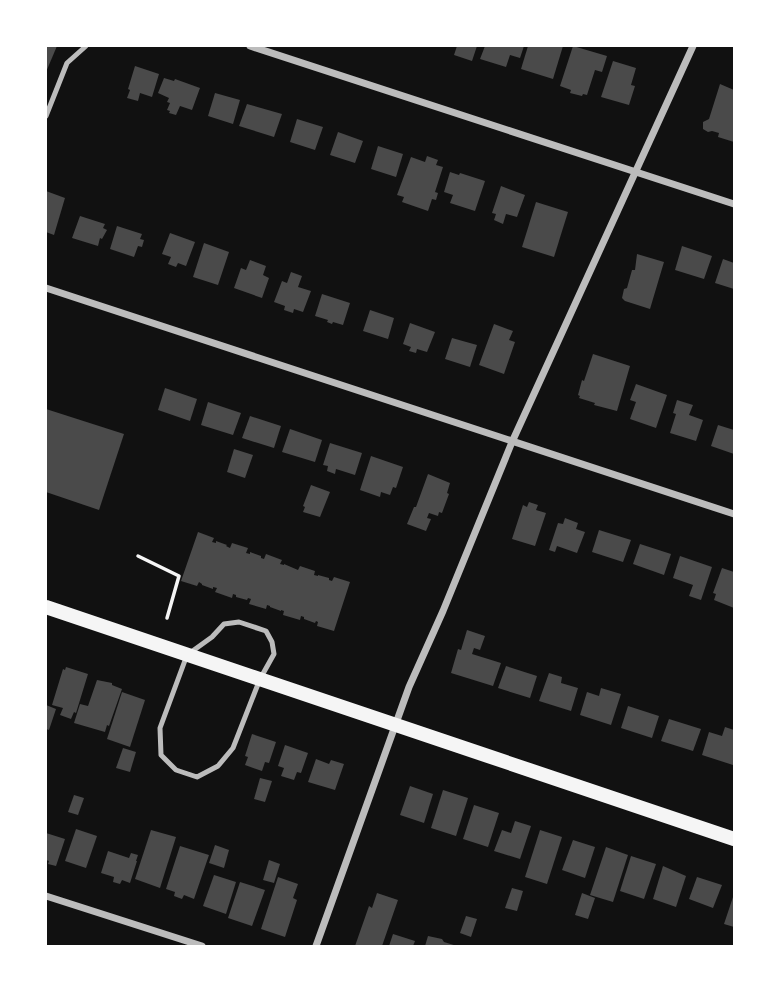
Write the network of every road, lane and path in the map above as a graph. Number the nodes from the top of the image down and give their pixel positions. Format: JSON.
{"nodes":[{"id":1,"x":86,"y":46,"type":"edge"},
{"id":2,"x":250,"y":46,"type":"edge"},
{"id":3,"x":693,"y":46,"type":"edge"},
{"id":4,"x":46,"y":116,"type":"edge"},
{"id":5,"x":635,"y":171,"type":"junction"},
{"id":6,"x":734,"y":204,"type":"edge"},
{"id":7,"x":46,"y":288,"type":"edge"},
{"id":8,"x":512,"y":442,"type":"junction"},
{"id":9,"x":734,"y":514,"type":"edge"},
{"id":10,"x":138,"y":556,"type":"dead end"},
{"id":11,"x":46,"y":607,"type":"edge"},
{"id":12,"x":167,"y":618,"type":"dead end"},
{"id":13,"x":187,"y":655,"type":"junction"},
{"id":14,"x":260,"y":679,"type":"junction"},
{"id":15,"x":395,"y":725,"type":"junction"},
{"id":16,"x":734,"y":839,"type":"edge"},
{"id":17,"x":46,"y":896,"type":"edge"},
{"id":18,"x":202,"y":947,"type":"edge"},
{"id":19,"x":316,"y":947,"type":"edge"}],
"edges":[{"from":1,"to":4,"type":"lane"},
{"from":2,"to":5,"type":"street"},
{"from":3,"to":5,"type":"street"},
{"from":5,"to":6,"type":"street"},
{"from":5,"to":8,"type":"street"},
{"from":7,"to":8,"type":"street"},
{"from":8,"to":9,"type":"street"},
{"from":8,"to":15,"type":"street"},
{"from":10,"to":12,"type":"path"},
{"from":11,"to":13,"type":"main road"},
{"from":13,"to":14,"type":"main road"},
{"from":13,"to":14,"type":"lane"},
{"from":13,"to":14,"type":"lane"},
{"from":14,"to":15,"type":"main road"},
{"from":15,"to":16,"type":"main road"},
{"from":15,"to":19,"type":"street"},
{"from":17,"to":18,"type":"street"}]}
